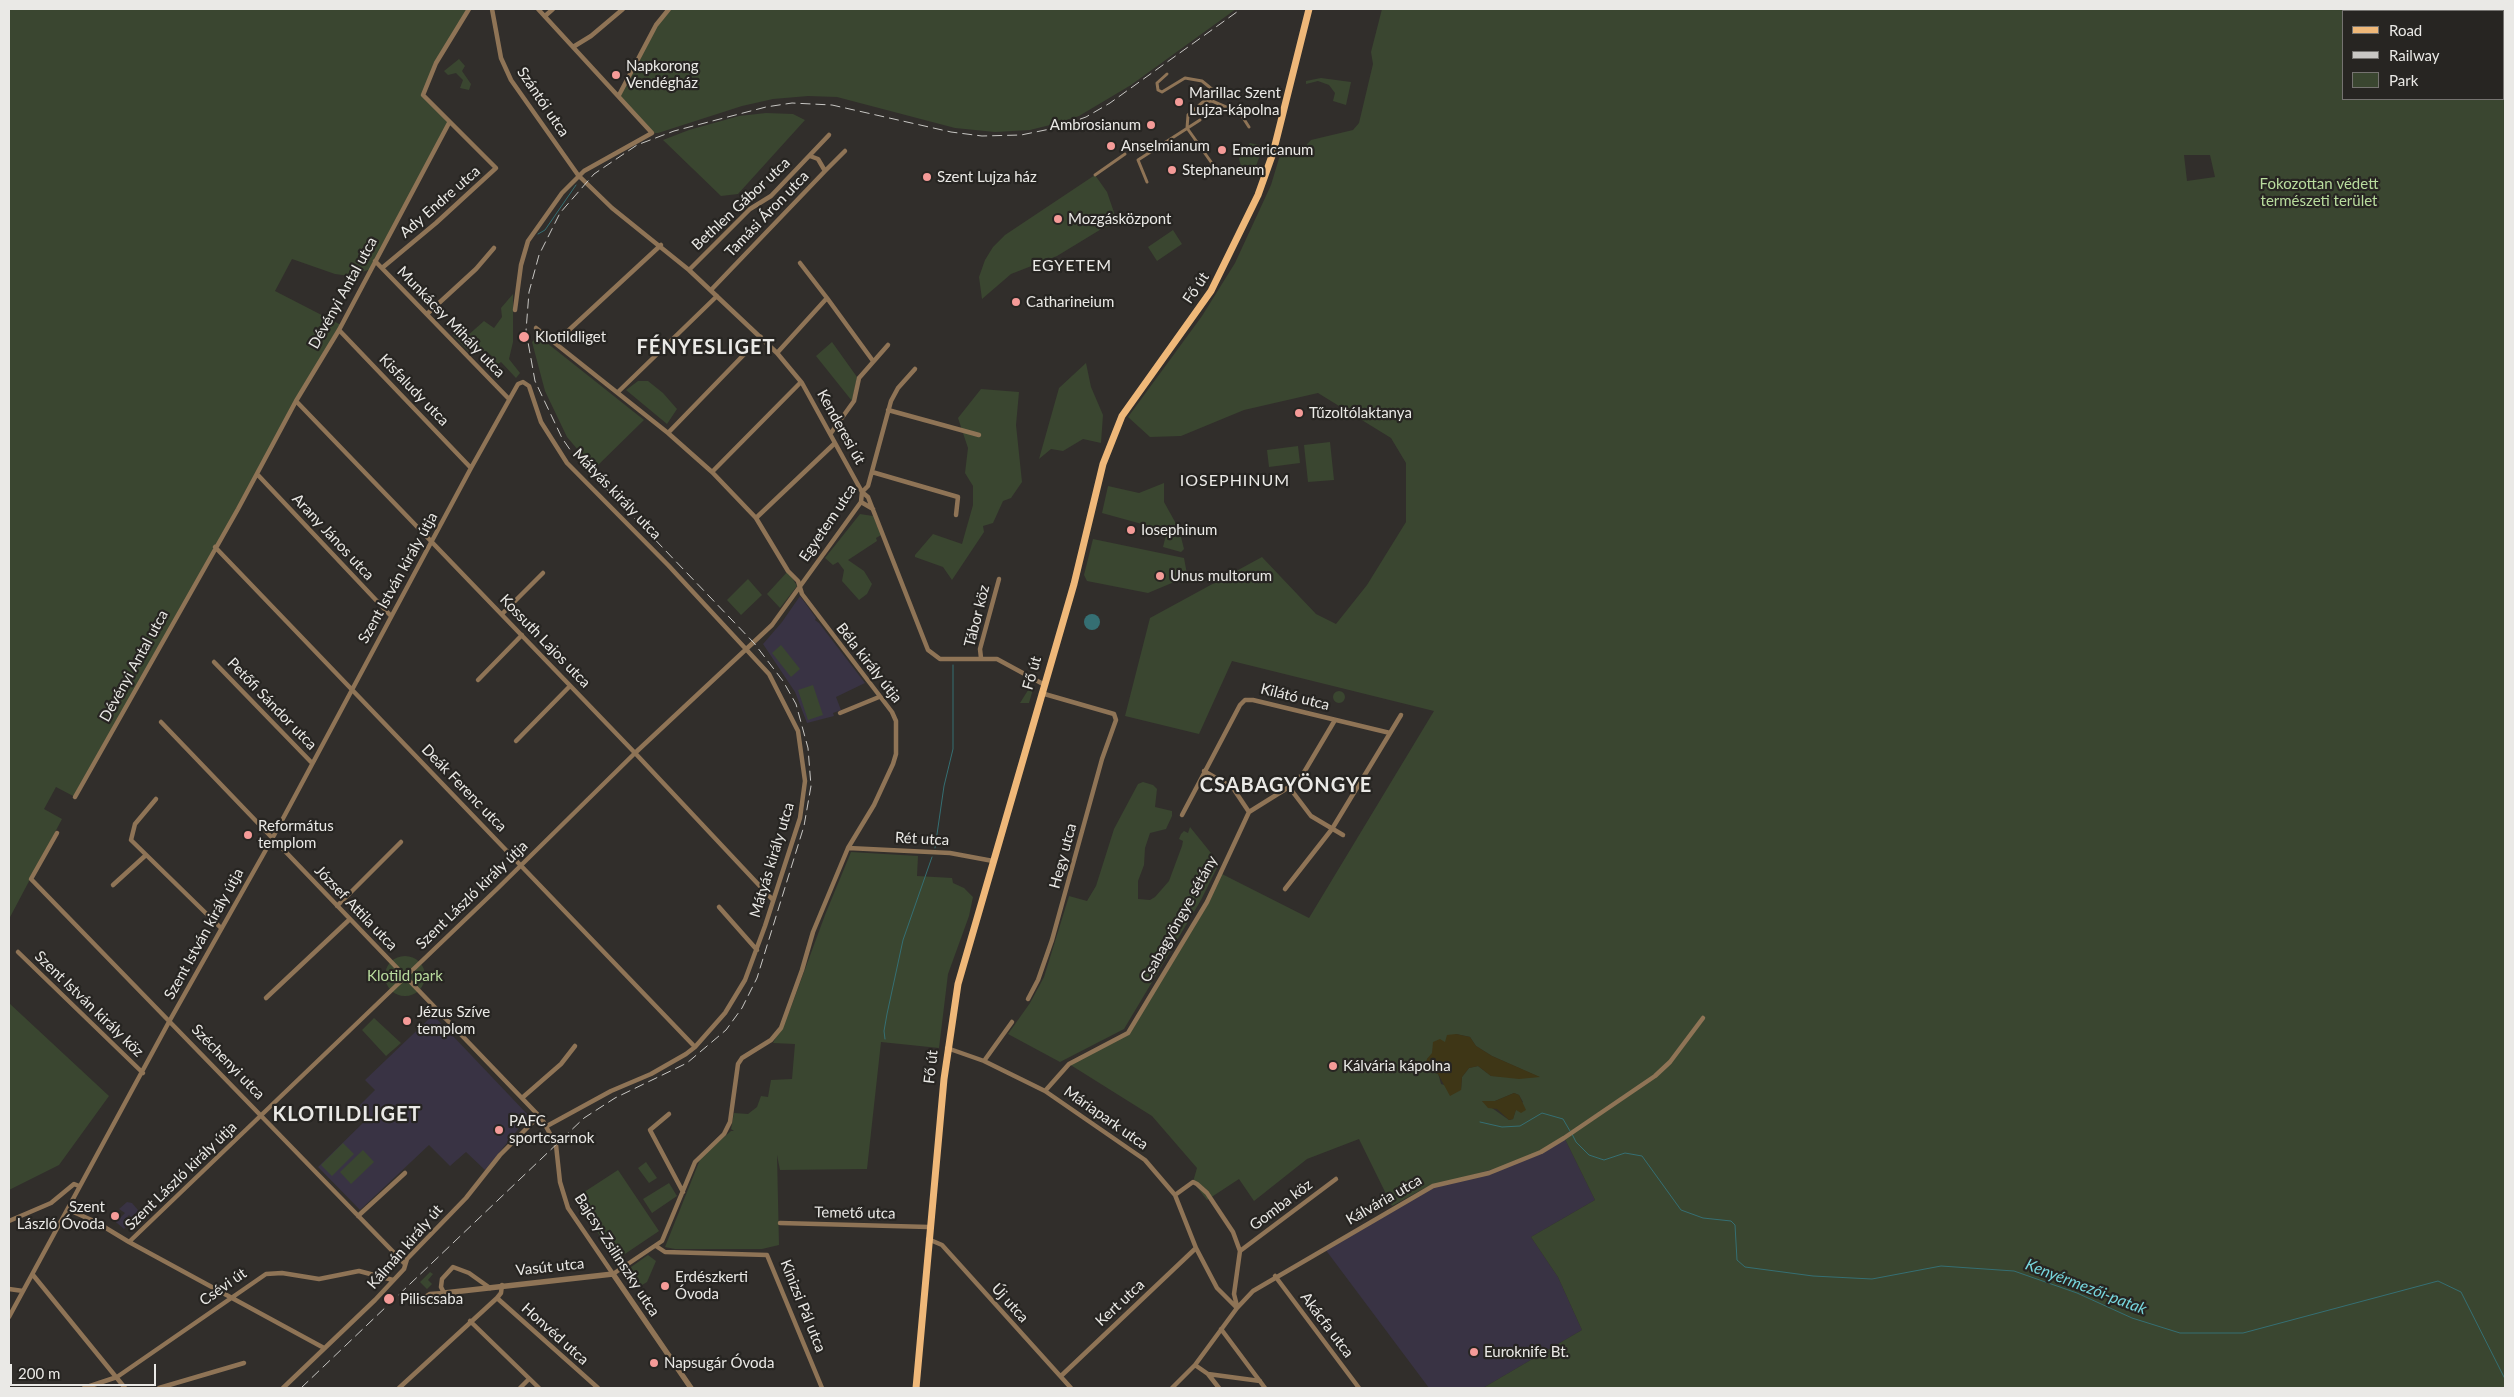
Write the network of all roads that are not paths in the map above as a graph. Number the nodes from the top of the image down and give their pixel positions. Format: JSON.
{"nodes":[{"id":1,"x":469,"y":9,"type":"edge"},
{"id":2,"x":492,"y":9,"type":"edge"},
{"id":3,"x":538,"y":9,"type":"edge"},
{"id":4,"x":553,"y":9,"type":"edge"},
{"id":5,"x":623,"y":9,"type":"edge"},
{"id":6,"x":668,"y":9,"type":"edge"},
{"id":7,"x":1309,"y":9,"type":"edge"},
{"id":8,"x":544,"y":16,"type":"junction"},
{"id":9,"x":573,"y":47,"type":"junction"},
{"id":10,"x":1167,"y":74,"type":"dead end"},
{"id":11,"x":1212,"y":90,"type":"dead end"},
{"id":12,"x":619,"y":95,"type":"junction"},
{"id":13,"x":1200,"y":120,"type":"dead end"},
{"id":14,"x":449,"y":123,"type":"junction"},
{"id":15,"x":1249,"y":127,"type":"dead end"},
{"id":16,"x":1187,"y":128,"type":"junction"},
{"id":17,"x":829,"y":135,"type":"dead end"},
{"id":18,"x":845,"y":150,"type":"dead end"},
{"id":19,"x":1125,"y":154,"type":"dead end"},
{"id":20,"x":810,"y":156,"type":"junction"},
{"id":21,"x":1216,"y":169,"type":"dead end"},
{"id":22,"x":825,"y":171,"type":"junction"},
{"id":23,"x":578,"y":175,"type":"junction"},
{"id":24,"x":1095,"y":175,"type":"dead end"},
{"id":25,"x":1147,"y":182,"type":"dead end"},
{"id":26,"x":661,"y":245,"type":"junction"},
{"id":27,"x":494,"y":248,"type":"dead end"},
{"id":28,"x":375,"y":262,"type":"junction"},
{"id":29,"x":800,"y":263,"type":"dead end"},
{"id":30,"x":382,"y":268,"type":"junction"},
{"id":31,"x":689,"y":270,"type":"junction"},
{"id":32,"x":711,"y":290,"type":"junction"},
{"id":33,"x":717,"y":296,"type":"junction"},
{"id":34,"x":827,"y":298,"type":"junction"},
{"id":35,"x":515,"y":310,"type":"dead end"},
{"id":36,"x":427,"y":314,"type":"junction"},
{"id":37,"x":536,"y":328,"type":"dead end"},
{"id":38,"x":339,"y":330,"type":"junction"},
{"id":39,"x":761,"y":337,"type":"junction"},
{"id":40,"x":556,"y":342,"type":"junction"},
{"id":41,"x":888,"y":345,"type":"dead end"},
{"id":42,"x":777,"y":353,"type":"junction"},
{"id":43,"x":873,"y":361,"type":"junction"},
{"id":44,"x":915,"y":369,"type":"dead end"},
{"id":45,"x":525,"y":382,"type":"joint"},
{"id":46,"x":801,"y":382,"type":"junction"},
{"id":47,"x":618,"y":392,"type":"junction"},
{"id":48,"x":509,"y":400,"type":"junction"},
{"id":49,"x":296,"y":401,"type":"junction"},
{"id":50,"x":888,"y":410,"type":"junction"},
{"id":51,"x":668,"y":433,"type":"junction"},
{"id":52,"x":831,"y":433,"type":"junction"},
{"id":53,"x":979,"y":435,"type":"dead end"},
{"id":54,"x":836,"y":443,"type":"junction"},
{"id":55,"x":471,"y":468,"type":"junction"},
{"id":56,"x":712,"y":472,"type":"junction"},
{"id":57,"x":872,"y":472,"type":"junction"},
{"id":58,"x":257,"y":474,"type":"junction"},
{"id":59,"x":862,"y":492,"type":"junction"},
{"id":60,"x":861,"y":502,"type":"junction"},
{"id":61,"x":873,"y":509,"type":"junction"},
{"id":62,"x":956,"y":515,"type":"dead end"},
{"id":63,"x":756,"y":518,"type":"junction"},
{"id":64,"x":433,"y":541,"type":"junction"},
{"id":65,"x":216,"y":547,"type":"junction"},
{"id":66,"x":543,"y":573,"type":"dead end"},
{"id":67,"x":999,"y":579,"type":"dead end"},
{"id":68,"x":800,"y":587,"type":"junction"},
{"id":69,"x":502,"y":614,"type":"junction"},
{"id":70,"x":391,"y":616,"type":"junction"},
{"id":71,"x":522,"y":635,"type":"junction"},
{"id":72,"x":748,"y":649,"type":"junction"},
{"id":73,"x":981,"y":658,"type":"junction"},
{"id":74,"x":214,"y":662,"type":"dead end"},
{"id":75,"x":478,"y":680,"type":"dead end"},
{"id":76,"x":1043,"y":684,"type":"junction"},
{"id":77,"x":570,"y":686,"type":"junction"},
{"id":78,"x":351,"y":688,"type":"junction"},
{"id":79,"x":1041,"y":693,"type":"junction"},
{"id":80,"x":880,"y":697,"type":"junction"},
{"id":81,"x":840,"y":712,"type":"dead end"},
{"id":82,"x":1401,"y":714,"type":"dead end"},
{"id":83,"x":1335,"y":720,"type":"junction"},
{"id":84,"x":161,"y":722,"type":"dead end"},
{"id":85,"x":1390,"y":734,"type":"junction"},
{"id":86,"x":516,"y":741,"type":"dead end"},
{"id":87,"x":636,"y":753,"type":"junction"},
{"id":88,"x":312,"y":763,"type":"junction"},
{"id":89,"x":1204,"y":771,"type":"junction"},
{"id":90,"x":1289,"y":787,"type":"junction"},
{"id":91,"x":74,"y":798,"type":"dead end"},
{"id":92,"x":156,"y":799,"type":"dead end"},
{"id":93,"x":1249,"y":812,"type":"junction"},
{"id":94,"x":1182,"y":815,"type":"dead end"},
{"id":95,"x":1332,"y":829,"type":"junction"},
{"id":96,"x":57,"y":833,"type":"dead end"},
{"id":97,"x":1343,"y":835,"type":"dead end"},
{"id":98,"x":272,"y":839,"type":"junction"},
{"id":99,"x":401,"y":842,"type":"dead end"},
{"id":100,"x":848,"y":848,"type":"junction"},
{"id":101,"x":146,"y":855,"type":"junction"},
{"id":102,"x":994,"y":861,"type":"junction"},
{"id":103,"x":521,"y":866,"type":"junction"},
{"id":104,"x":113,"y":885,"type":"dead end"},
{"id":105,"x":1285,"y":889,"type":"dead end"},
{"id":106,"x":773,"y":900,"type":"junction"},
{"id":107,"x":336,"y":906,"type":"junction"},
{"id":108,"x":719,"y":907,"type":"dead end"},
{"id":109,"x":350,"y":919,"type":"junction"},
{"id":110,"x":221,"y":928,"type":"junction"},
{"id":111,"x":757,"y":950,"type":"junction"},
{"id":112,"x":18,"y":952,"type":"dead end"},
{"id":113,"x":406,"y":977,"type":"junction"},
{"id":114,"x":266,"y":998,"type":"dead end"},
{"id":115,"x":1028,"y":999,"type":"dead end"},
{"id":116,"x":1703,"y":1018,"type":"dead end"},
{"id":117,"x":170,"y":1020,"type":"junction"},
{"id":118,"x":1012,"y":1022,"type":"dead end"},
{"id":119,"x":574,"y":1046,"type":"dead end"},
{"id":120,"x":695,"y":1047,"type":"junction"},
{"id":121,"x":947,"y":1048,"type":"junction"},
{"id":122,"x":984,"y":1061,"type":"junction"},
{"id":123,"x":143,"y":1074,"type":"junction"},
{"id":124,"x":1045,"y":1090,"type":"junction"},
{"id":125,"x":522,"y":1098,"type":"junction"},
{"id":126,"x":669,"y":1114,"type":"dead end"},
{"id":127,"x":262,"y":1116,"type":"junction"},
{"id":128,"x":539,"y":1116,"type":"junction"},
{"id":129,"x":547,"y":1126,"type":"junction"},
{"id":130,"x":404,"y":1172,"type":"dead end"},
{"id":131,"x":1336,"y":1179,"type":"dead end"},
{"id":132,"x":79,"y":1186,"type":"junction"},
{"id":133,"x":683,"y":1192,"type":"junction"},
{"id":134,"x":1175,"y":1196,"type":"junction"},
{"id":135,"x":68,"y":1210,"type":"junction"},
{"id":136,"x":358,"y":1216,"type":"junction"},
{"id":137,"x":9,"y":1221,"type":"edge"},
{"id":138,"x":780,"y":1223,"type":"dead end"},
{"id":139,"x":929,"y":1227,"type":"junction"},
{"id":140,"x":928,"y":1239,"type":"junction"},
{"id":141,"x":128,"y":1242,"type":"junction"},
{"id":142,"x":656,"y":1246,"type":"junction"},
{"id":143,"x":1196,"y":1248,"type":"junction"},
{"id":144,"x":1240,"y":1252,"type":"junction"},
{"id":145,"x":405,"y":1264,"type":"junction"},
{"id":146,"x":613,"y":1274,"type":"junction"},
{"id":147,"x":33,"y":1275,"type":"junction"},
{"id":148,"x":1275,"y":1276,"type":"junction"},
{"id":149,"x":393,"y":1280,"type":"junction"},
{"id":150,"x":502,"y":1285,"type":"junction"},
{"id":151,"x":490,"y":1288,"type":"junction"},
{"id":152,"x":9,"y":1289,"type":"edge"},
{"id":153,"x":23,"y":1291,"type":"junction"},
{"id":154,"x":444,"y":1293,"type":"junction"},
{"id":155,"x":231,"y":1298,"type":"junction"},
{"id":156,"x":496,"y":1298,"type":"junction"},
{"id":157,"x":411,"y":1302,"type":"dead end"},
{"id":158,"x":1237,"y":1308,"type":"junction"},
{"id":159,"x":9,"y":1317,"type":"edge"},
{"id":160,"x":470,"y":1321,"type":"junction"},
{"id":161,"x":1221,"y":1329,"type":"junction"},
{"id":162,"x":324,"y":1348,"type":"junction"},
{"id":163,"x":244,"y":1363,"type":"dead end"},
{"id":164,"x":1195,"y":1365,"type":"junction"},
{"id":165,"x":1208,"y":1374,"type":"junction"},
{"id":166,"x":1061,"y":1376,"type":"junction"},
{"id":167,"x":117,"y":1377,"type":"junction"},
{"id":168,"x":528,"y":1379,"type":"junction"},
{"id":169,"x":1260,"y":1381,"type":"junction"},
{"id":170,"x":84,"y":1388,"type":"edge"},
{"id":171,"x":124,"y":1388,"type":"edge"},
{"id":172,"x":158,"y":1388,"type":"edge"},
{"id":173,"x":283,"y":1388,"type":"edge"},
{"id":174,"x":399,"y":1388,"type":"edge"},
{"id":175,"x":520,"y":1388,"type":"edge"},
{"id":176,"x":539,"y":1388,"type":"edge"},
{"id":177,"x":598,"y":1388,"type":"edge"},
{"id":178,"x":690,"y":1388,"type":"edge"},
{"id":179,"x":822,"y":1388,"type":"edge"},
{"id":180,"x":916,"y":1388,"type":"edge"},
{"id":181,"x":1071,"y":1388,"type":"edge"},
{"id":182,"x":1172,"y":1388,"type":"edge"},
{"id":183,"x":1219,"y":1388,"type":"edge"},
{"id":184,"x":1265,"y":1388,"type":"edge"},
{"id":185,"x":1360,"y":1388,"type":"edge"}],
"edges":[{"from":1,"to":14,"type":"street","name":"Ady Endre utca"},
{"from":2,"to":23,"type":"street","name":"Szántói utca"},
{"from":3,"to":8,"type":"street"},
{"from":4,"to":8,"type":"street"},
{"from":5,"to":9,"type":"street"},
{"from":6,"to":12,"type":"street"},
{"from":7,"to":76,"type":"main road","name":"Fő út"},
{"from":8,"to":9,"type":"street"},
{"from":9,"to":12,"type":"street"},
{"from":10,"to":11,"type":"street"},
{"from":12,"to":23,"type":"street"},
{"from":13,"to":16,"type":"street"},
{"from":14,"to":28,"type":"street","name":"Dévényi Antal utca"},
{"from":14,"to":30,"type":"street","name":"Ady Endre utca"},
{"from":15,"to":16,"type":"street"},
{"from":16,"to":21,"type":"street"},
{"from":16,"to":25,"type":"street"},
{"from":17,"to":20,"type":"street","name":"Bethlen Gábor utca"},
{"from":18,"to":22,"type":"street"},
{"from":19,"to":24,"type":"street"},
{"from":20,"to":22,"type":"street","name":"Tamási Áron utca"},
{"from":20,"to":31,"type":"street","name":"Bethlen Gábor utca"},
{"from":22,"to":32,"type":"street","name":"Tamási Áron utca"},
{"from":23,"to":26,"type":"street","name":"Kenderesi út"},
{"from":23,"to":35,"type":"street"},
{"from":26,"to":31,"type":"street","name":"Kenderesi út"},
{"from":26,"to":40,"type":"street"},
{"from":27,"to":36,"type":"street"},
{"from":28,"to":30,"type":"street","name":"Munkácsy Mihály utca"},
{"from":28,"to":38,"type":"street","name":"Dévényi Antal utca"},
{"from":29,"to":34,"type":"street"},
{"from":30,"to":36,"type":"street","name":"Munkácsy Mihály utca"},
{"from":31,"to":32,"type":"street","name":"Kenderesi út"},
{"from":32,"to":33,"type":"street","name":"Kenderesi út"},
{"from":33,"to":39,"type":"street","name":"Kenderesi út"},
{"from":33,"to":47,"type":"street"},
{"from":34,"to":42,"type":"street"},
{"from":34,"to":43,"type":"street"},
{"from":36,"to":48,"type":"street","name":"Munkácsy Mihály utca"},
{"from":37,"to":40,"type":"street","name":"Béla király útja"},
{"from":38,"to":49,"type":"street","name":"Dévényi Antal utca"},
{"from":38,"to":55,"type":"street","name":"Kisfaludy utca"},
{"from":39,"to":42,"type":"street","name":"Kenderesi út"},
{"from":39,"to":51,"type":"street"},
{"from":40,"to":47,"type":"street","name":"Béla király útja"},
{"from":41,"to":43,"type":"street"},
{"from":42,"to":46,"type":"street","name":"Kenderesi út"},
{"from":43,"to":52,"type":"street"},
{"from":44,"to":50,"type":"street","name":"Egyetem utca"},
{"from":45,"to":48,"type":"street","name":"Szent István király útja"},
{"from":45,"to":72,"type":"street","name":"Mátyás király utca"},
{"from":46,"to":52,"type":"street","name":"Kenderesi út"},
{"from":46,"to":56,"type":"street"},
{"from":47,"to":51,"type":"street","name":"Béla király útja"},
{"from":48,"to":55,"type":"street","name":"Szent István király útja"},
{"from":49,"to":58,"type":"street","name":"Dévényi Antal utca"},
{"from":49,"to":64,"type":"street","name":"Kossuth Lajos utca"},
{"from":50,"to":53,"type":"street"},
{"from":50,"to":57,"type":"street","name":"Egyetem utca"},
{"from":51,"to":56,"type":"street","name":"Béla király útja"},
{"from":52,"to":54,"type":"street","name":"Kenderesi út"},
{"from":54,"to":59,"type":"street","name":"Kenderesi út"},
{"from":54,"to":63,"type":"street"},
{"from":55,"to":64,"type":"street","name":"Szent István király útja"},
{"from":56,"to":63,"type":"street","name":"Béla király útja"},
{"from":57,"to":59,"type":"street","name":"Egyetem utca"},
{"from":57,"to":62,"type":"street"},
{"from":58,"to":65,"type":"street","name":"Dévényi Antal utca"},
{"from":58,"to":70,"type":"street","name":"Arany János utca"},
{"from":59,"to":60,"type":"street","name":"Egyetem utca"},
{"from":59,"to":61,"type":"street","name":"Kenderesi út"},
{"from":60,"to":61,"type":"street"},
{"from":60,"to":68,"type":"street","name":"Egyetem utca"},
{"from":61,"to":73,"type":"street","name":"Kenderesi út"},
{"from":63,"to":68,"type":"street","name":"Béla király útja"},
{"from":64,"to":69,"type":"street","name":"Kossuth Lajos utca"},
{"from":64,"to":70,"type":"street","name":"Szent István király útja"},
{"from":65,"to":78,"type":"street","name":"Deák Ferenc utca"},
{"from":65,"to":91,"type":"street","name":"Dévényi Antal utca"},
{"from":66,"to":69,"type":"street"},
{"from":67,"to":73,"type":"street","name":"Tábor köz"},
{"from":68,"to":72,"type":"street","name":"Egyetem utca"},
{"from":68,"to":80,"type":"street","name":"Béla király útja"},
{"from":69,"to":71,"type":"street","name":"Kossuth Lajos utca"},
{"from":70,"to":78,"type":"street","name":"Szent István király útja"},
{"from":71,"to":75,"type":"street"},
{"from":71,"to":77,"type":"street","name":"Kossuth Lajos utca"},
{"from":72,"to":87,"type":"street","name":"Szent László király útja"},
{"from":72,"to":106,"type":"street","name":"Mátyás király utca"},
{"from":73,"to":76,"type":"street","name":"Kenderesi út"},
{"from":74,"to":88,"type":"street","name":"Petőfi Sándor utca"},
{"from":76,"to":79,"type":"main road","name":"Fő út"},
{"from":77,"to":86,"type":"street"},
{"from":77,"to":87,"type":"street","name":"Kossuth Lajos utca"},
{"from":78,"to":88,"type":"street","name":"Szent István király útja"},
{"from":78,"to":103,"type":"street","name":"Deák Ferenc utca"},
{"from":79,"to":102,"type":"main road","name":"Fő út"},
{"from":79,"to":115,"type":"street","name":"Hegy utca"},
{"from":80,"to":81,"type":"street"},
{"from":80,"to":100,"type":"street","name":"Béla király útja"},
{"from":82,"to":85,"type":"street"},
{"from":83,"to":85,"type":"street","name":"Kilátó utca"},
{"from":83,"to":89,"type":"street","name":"Kilátó utca"},
{"from":83,"to":90,"type":"street"},
{"from":84,"to":98,"type":"street","name":"József Attila utca"},
{"from":85,"to":95,"type":"street"},
{"from":87,"to":103,"type":"street","name":"Szent László király útja"},
{"from":87,"to":106,"type":"street","name":"Kossuth Lajos utca"},
{"from":88,"to":98,"type":"street","name":"Szent István király útja"},
{"from":89,"to":93,"type":"street"},
{"from":89,"to":94,"type":"street","name":"Kilátó utca"},
{"from":90,"to":93,"type":"street"},
{"from":90,"to":95,"type":"street"},
{"from":92,"to":101,"type":"street"},
{"from":93,"to":124,"type":"street","name":"Csabagyöngye sétány"},
{"from":95,"to":97,"type":"street"},
{"from":95,"to":105,"type":"street"},
{"from":96,"to":117,"type":"street","name":"Széchenyi utca"},
{"from":98,"to":107,"type":"street","name":"József Attila utca"},
{"from":98,"to":110,"type":"street","name":"Szent István király útja"},
{"from":99,"to":107,"type":"street"},
{"from":100,"to":102,"type":"street","name":"Rét utca"},
{"from":100,"to":133,"type":"street","name":"Béla király útja"},
{"from":101,"to":104,"type":"street"},
{"from":101,"to":110,"type":"street"},
{"from":102,"to":121,"type":"main road","name":"Fő út"},
{"from":103,"to":113,"type":"street","name":"Szent László király útja"},
{"from":103,"to":120,"type":"street","name":"Deák Ferenc utca"},
{"from":106,"to":111,"type":"street","name":"Mátyás király utca"},
{"from":107,"to":109,"type":"street","name":"József Attila utca"},
{"from":108,"to":111,"type":"street"},
{"from":109,"to":113,"type":"street","name":"József Attila utca"},
{"from":109,"to":114,"type":"street"},
{"from":110,"to":117,"type":"street","name":"Szent István király útja"},
{"from":111,"to":120,"type":"street","name":"Mátyás király utca"},
{"from":112,"to":123,"type":"street","name":"Szent István király köz"},
{"from":113,"to":125,"type":"street","name":"József Attila utca"},
{"from":113,"to":127,"type":"street","name":"Szent László király útja"},
{"from":116,"to":148,"type":"street","name":"Kálvária utca"},
{"from":117,"to":123,"type":"street","name":"Szent István király útja"},
{"from":117,"to":127,"type":"street","name":"Széchenyi utca"},
{"from":118,"to":122,"type":"street"},
{"from":119,"to":125,"type":"street"},
{"from":120,"to":129,"type":"street","name":"Mátyás király utca"},
{"from":121,"to":122,"type":"street","name":"Máriapark utca"},
{"from":121,"to":139,"type":"main road","name":"Fő út"},
{"from":122,"to":124,"type":"street","name":"Máriapark utca"},
{"from":123,"to":132,"type":"street","name":"Szent István király útja"},
{"from":124,"to":134,"type":"street","name":"Máriapark utca"},
{"from":125,"to":128,"type":"street","name":"József Attila utca"},
{"from":126,"to":133,"type":"street"},
{"from":127,"to":136,"type":"street","name":"Széchenyi utca"},
{"from":127,"to":141,"type":"street","name":"Szent László király útja"},
{"from":128,"to":129,"type":"street","name":"József Attila utca"},
{"from":128,"to":145,"type":"street","name":"Kálmán király út"},
{"from":129,"to":146,"type":"street","name":"Bajcsy-Zsilinszky utca"},
{"from":130,"to":136,"type":"street"},
{"from":131,"to":144,"type":"street","name":"Gomba köz"},
{"from":132,"to":135,"type":"street","name":"Szent István király útja"},
{"from":132,"to":137,"type":"street"},
{"from":133,"to":142,"type":"street","name":"Béla király útja"},
{"from":134,"to":143,"type":"street","name":"Máriapark utca"},
{"from":134,"to":144,"type":"street"},
{"from":135,"to":141,"type":"street"},
{"from":135,"to":147,"type":"street","name":"Szent István király útja"},
{"from":136,"to":145,"type":"street","name":"Széchenyi utca"},
{"from":138,"to":139,"type":"street","name":"Temető utca"},
{"from":139,"to":140,"type":"main road","name":"Fő út"},
{"from":140,"to":166,"type":"street","name":"Új utca"},
{"from":140,"to":180,"type":"main road","name":"Fő út"},
{"from":141,"to":155,"type":"street"},
{"from":142,"to":146,"type":"street","name":"Béla király útja"},
{"from":142,"to":179,"type":"street","name":"Kinizsi Pál utca"},
{"from":143,"to":158,"type":"street","name":"Máriapark utca"},
{"from":143,"to":166,"type":"street","name":"Kert utca"},
{"from":144,"to":158,"type":"street"},
{"from":145,"to":149,"type":"street","name":"Kálmán király út"},
{"from":146,"to":150,"type":"street","name":"Vasút utca"},
{"from":146,"to":178,"type":"street","name":"Bajcsy-Zsilinszky utca"},
{"from":147,"to":153,"type":"street","name":"Szent István király útja"},
{"from":147,"to":167,"type":"street"},
{"from":148,"to":158,"type":"street","name":"Kálvária utca"},
{"from":148,"to":185,"type":"street","name":"Akácfa utca"},
{"from":149,"to":155,"type":"street","name":"Csévi út"},
{"from":149,"to":162,"type":"street","name":"Kálmán király út"},
{"from":150,"to":151,"type":"street","name":"Vasút utca"},
{"from":150,"to":156,"type":"street"},
{"from":151,"to":154,"type":"street","name":"Vasút utca"},
{"from":151,"to":154,"type":"street"},
{"from":152,"to":153,"type":"street"},
{"from":153,"to":159,"type":"street","name":"Szent István király útja"},
{"from":154,"to":157,"type":"street","name":"Vasút utca"},
{"from":155,"to":162,"type":"street"},
{"from":155,"to":167,"type":"street","name":"Csévi út"},
{"from":156,"to":160,"type":"street"},
{"from":156,"to":177,"type":"street","name":"Honvéd utca"},
{"from":158,"to":161,"type":"street","name":"Kálvária utca"},
{"from":160,"to":168,"type":"street"},
{"from":160,"to":174,"type":"street"},
{"from":161,"to":164,"type":"street","name":"Kálvária utca"},
{"from":161,"to":169,"type":"street"},
{"from":162,"to":173,"type":"street","name":"Kálmán király út"},
{"from":163,"to":172,"type":"street"},
{"from":164,"to":165,"type":"street"},
{"from":164,"to":182,"type":"street","name":"Kálvária utca"},
{"from":165,"to":169,"type":"street"},
{"from":165,"to":183,"type":"street"},
{"from":166,"to":181,"type":"street","name":"Új utca"},
{"from":167,"to":170,"type":"street","name":"Csévi út"},
{"from":167,"to":171,"type":"street"},
{"from":168,"to":175,"type":"street"},
{"from":168,"to":176,"type":"street"},
{"from":169,"to":184,"type":"street"}]}
